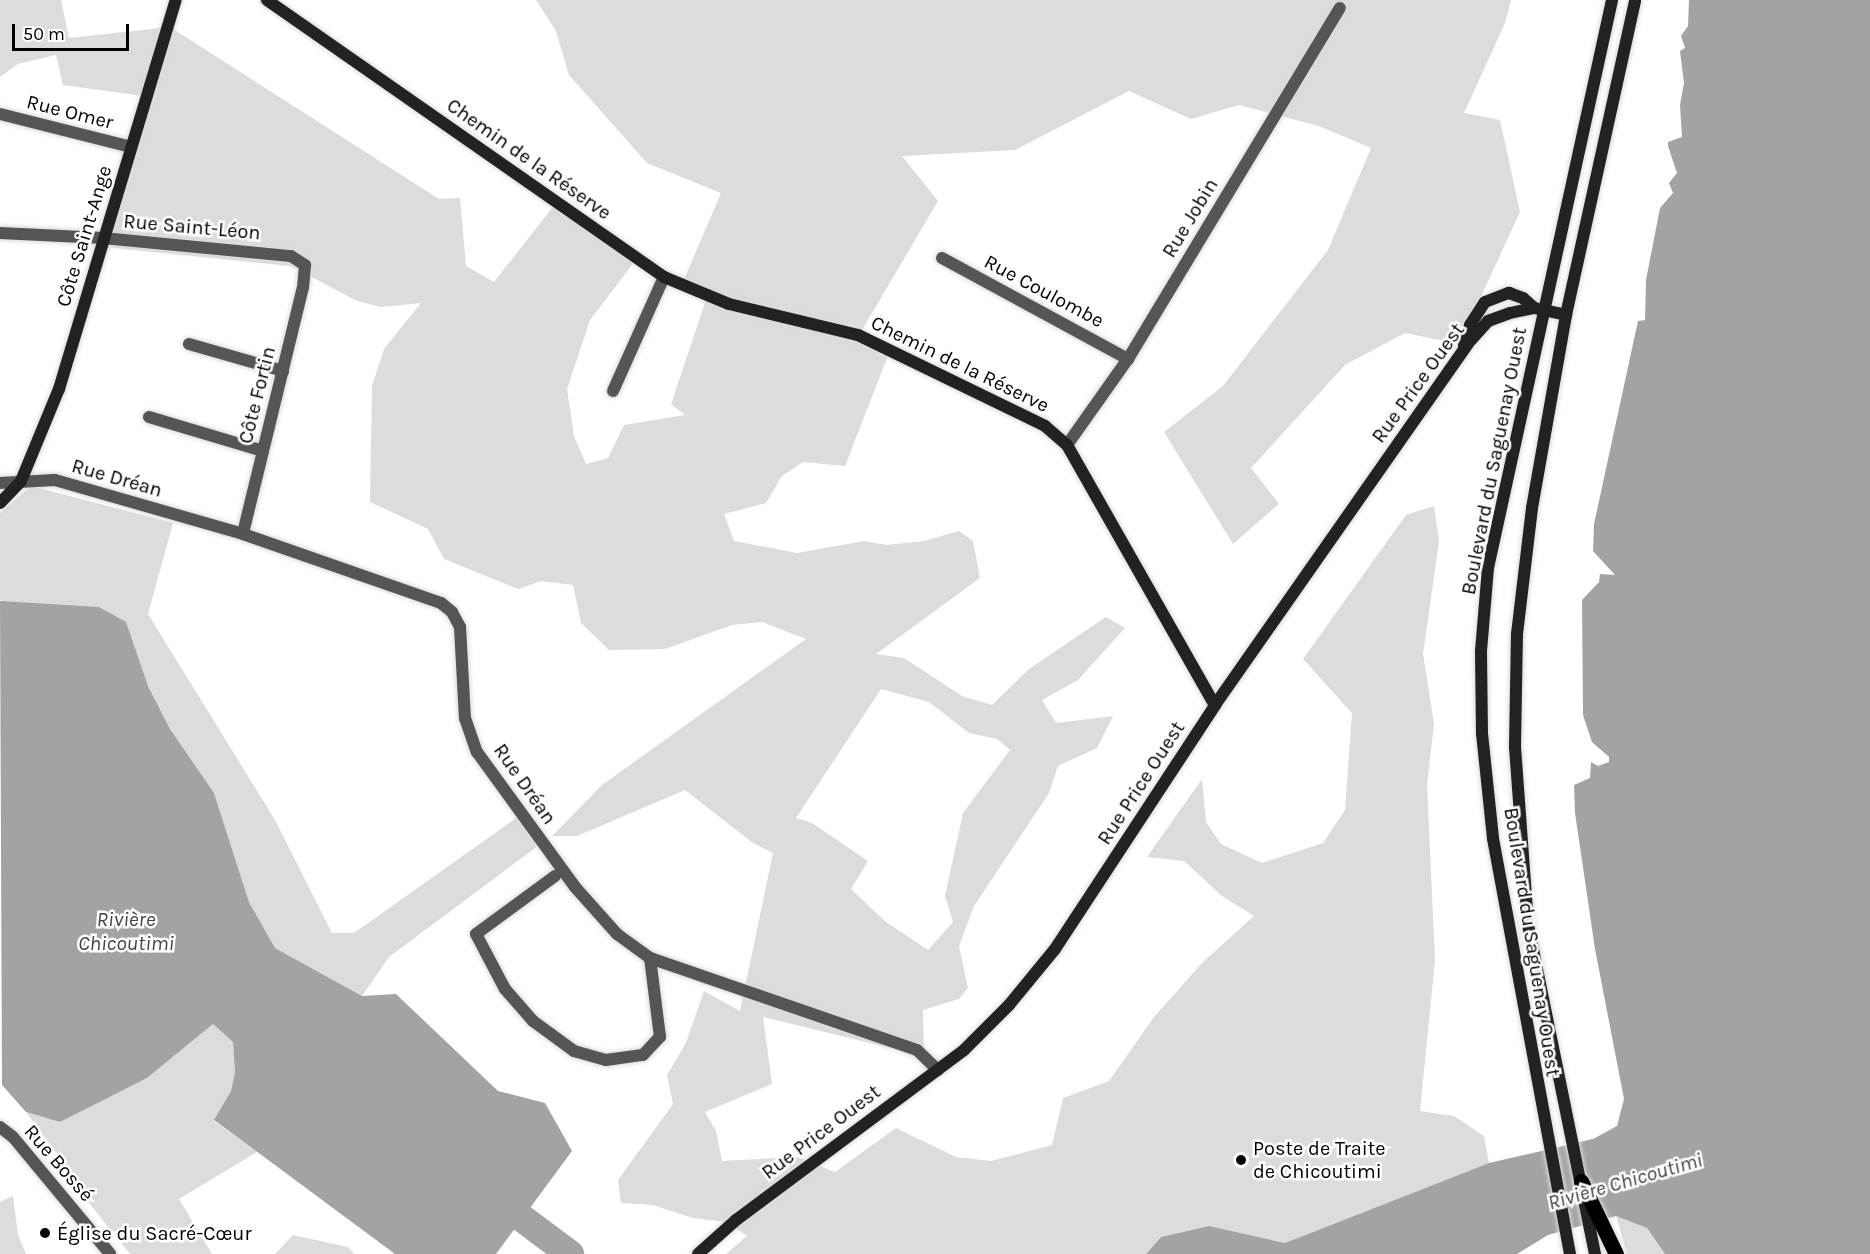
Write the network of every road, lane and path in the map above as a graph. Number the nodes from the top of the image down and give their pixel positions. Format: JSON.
{"nodes":[{"id":1,"x":176,"y":0,"type":"edge"},
{"id":2,"x":267,"y":0,"type":"edge"},
{"id":3,"x":1612,"y":0,"type":"edge"},
{"id":4,"x":1635,"y":0,"type":"edge"},
{"id":5,"x":1340,"y":8,"type":"dead end"},
{"id":6,"x":0,"y":114,"type":"edge"},
{"id":7,"x":131,"y":147,"type":"junction"},
{"id":8,"x":0,"y":233,"type":"edge"},
{"id":9,"x":103,"y":238,"type":"junction"},
{"id":10,"x":942,"y":258,"type":"dead end"},
{"id":11,"x":305,"y":265,"type":"joint"},
{"id":12,"x":664,"y":277,"type":"junction"},
{"id":13,"x":1539,"y":310,"type":"junction"},
{"id":14,"x":1566,"y":315,"type":"junction"},
{"id":15,"x":189,"y":344,"type":"dead end"},
{"id":16,"x":1463,"y":351,"type":"junction"},
{"id":17,"x":1128,"y":359,"type":"junction"},
{"id":18,"x":283,"y":371,"type":"junction"},
{"id":19,"x":613,"y":391,"type":"dead end"},
{"id":20,"x":149,"y":417,"type":"dead end"},
{"id":21,"x":1067,"y":445,"type":"junction"},
{"id":22,"x":263,"y":451,"type":"junction"},
{"id":23,"x":21,"y":481,"type":"junction"},
{"id":24,"x":0,"y":483,"type":"edge"},
{"id":25,"x":0,"y":503,"type":"edge"},
{"id":26,"x":243,"y":534,"type":"junction"},
{"id":27,"x":1215,"y":705,"type":"junction"},
{"id":28,"x":555,"y":876,"type":"dead end"},
{"id":29,"x":650,"y":958,"type":"junction"},
{"id":30,"x":938,"y":1070,"type":"junction"},
{"id":31,"x":0,"y":1128,"type":"edge"},
{"id":32,"x":1581,"y":1181,"type":"junction"},
{"id":33,"x":1616,"y":1253,"type":"edge"},
{"id":34,"x":110,"y":1254,"type":"edge"},
{"id":35,"x":698,"y":1254,"type":"edge"},
{"id":36,"x":1570,"y":1254,"type":"edge"},
{"id":37,"x":1596,"y":1254,"type":"edge"}],
"edges":[{"from":1,"to":7,"type":"street","name":"Côte Saint-Ange"},
{"from":2,"to":12,"type":"street","name":"Chemin de la Réserve"},
{"from":3,"to":13,"type":"street","name":"Boulevard du Saguenay Ouest"},
{"from":4,"to":14,"type":"street","name":"Boulevard du Saguenay Ouest"},
{"from":5,"to":17,"type":"street","name":"Rue Jobin"},
{"from":6,"to":7,"type":"street","name":"Rue Omer"},
{"from":7,"to":9,"type":"street","name":"Côte Saint-Ange"},
{"from":8,"to":9,"type":"street","name":"Rue Saint-Léon"},
{"from":9,"to":11,"type":"street","name":"Rue Saint-Léon"},
{"from":9,"to":23,"type":"street","name":"Côte Saint-Ange"},
{"from":10,"to":17,"type":"street","name":"Rue Coulombe"},
{"from":11,"to":18,"type":"street","name":"Côte Fortin"},
{"from":12,"to":19,"type":"street"},
{"from":12,"to":21,"type":"street","name":"Chemin de la Réserve"},
{"from":13,"to":14,"type":"street","name":"Rue Price Ouest"},
{"from":13,"to":16,"type":"street","name":"Rue Price Ouest"},
{"from":13,"to":16,"type":"street"},
{"from":13,"to":36,"type":"street","name":"Boulevard du Saguenay Ouest"},
{"from":14,"to":32,"type":"street","name":"Boulevard du Saguenay Ouest"},
{"from":15,"to":18,"type":"street"},
{"from":16,"to":27,"type":"street","name":"Rue Price Ouest"},
{"from":17,"to":21,"type":"street","name":"Rue Jobin"},
{"from":18,"to":22,"type":"street","name":"Côte Fortin"},
{"from":20,"to":22,"type":"street"},
{"from":21,"to":27,"type":"street","name":"Chemin de la Réserve"},
{"from":22,"to":26,"type":"street","name":"Côte Fortin"},
{"from":23,"to":24,"type":"street","name":"Rue Dréan"},
{"from":23,"to":25,"type":"street"},
{"from":23,"to":26,"type":"street","name":"Rue Dréan"},
{"from":26,"to":29,"type":"street","name":"Rue Dréan"},
{"from":27,"to":30,"type":"street","name":"Rue Price Ouest"},
{"from":28,"to":29,"type":"street"},
{"from":29,"to":30,"type":"street","name":"Rue Dréan"},
{"from":30,"to":35,"type":"street","name":"Rue Price Ouest"},
{"from":31,"to":34,"type":"street","name":"Rue Bossé"},
{"from":32,"to":33,"type":"main road"},
{"from":32,"to":37,"type":"street","name":"Boulevard du Saguenay Ouest"}]}
